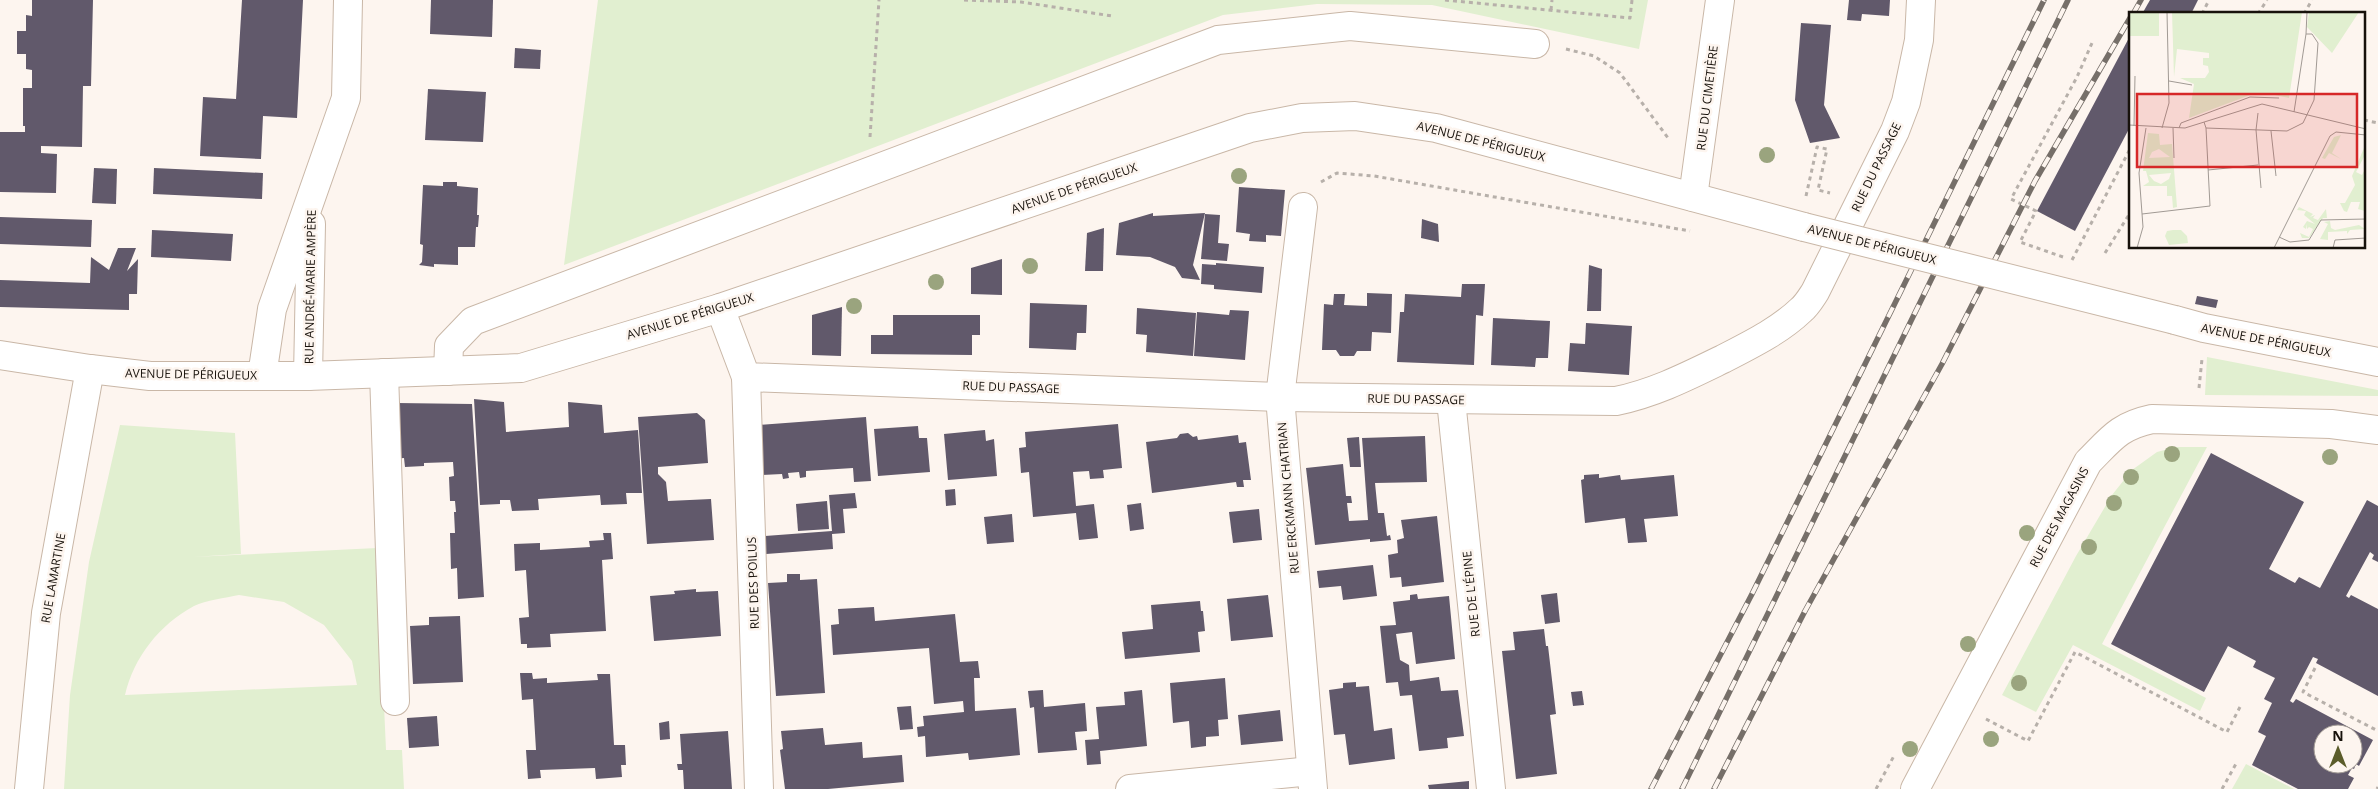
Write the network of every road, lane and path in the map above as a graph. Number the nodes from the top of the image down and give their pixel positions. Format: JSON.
{"nodes":[{"id":1,"x":348,"y":0,"type":"edge"},
{"id":2,"x":880,"y":0,"type":"edge"},
{"id":3,"x":964,"y":0,"type":"edge"},
{"id":4,"x":1445,"y":0,"type":"edge"},
{"id":5,"x":1552,"y":0,"type":"edge"},
{"id":6,"x":1632,"y":0,"type":"edge"},
{"id":7,"x":1720,"y":0,"type":"edge"},
{"id":8,"x":1921,"y":0,"type":"edge"},
{"id":9,"x":2209,"y":0,"type":"edge"},
{"id":10,"x":2267,"y":0,"type":"edge"},
{"id":11,"x":2312,"y":0,"type":"edge"},
{"id":12,"x":1021,"y":1,"type":"edge"},
{"id":13,"x":1551,"y":10,"type":"junction"},
{"id":14,"x":2203,"y":12,"type":"edge"},
{"id":15,"x":2259,"y":12,"type":"edge"},
{"id":16,"x":2305,"y":12,"type":"edge"},
{"id":17,"x":1112,"y":16,"type":"dead end"},
{"id":18,"x":2092,"y":43,"type":"dead end"},
{"id":19,"x":1535,"y":44,"type":"joint"},
{"id":20,"x":1665,"y":135,"type":"dead end"},
{"id":21,"x":2129,"y":151,"type":"edge"},
{"id":22,"x":868,"y":172,"type":"junction"},
{"id":23,"x":1818,"y":190,"type":"dead end"},
{"id":24,"x":1693,"y":197,"type":"junction"},
{"id":25,"x":1806,"y":197,"type":"dead end"},
{"id":26,"x":312,"y":198,"type":"junction"},
{"id":27,"x":1508,"y":201,"type":"dead end"},
{"id":28,"x":1303,"y":207,"type":"joint"},
{"id":29,"x":2129,"y":215,"type":"edge"},
{"id":30,"x":2105,"y":254,"type":"dead end"},
{"id":31,"x":720,"y":308,"type":"junction"},
{"id":32,"x":0,"y":354,"type":"edge"},
{"id":33,"x":2378,"y":362,"type":"edge"},
{"id":34,"x":90,"y":370,"type":"junction"},
{"id":35,"x":448,"y":371,"type":"junction"},
{"id":36,"x":384,"y":373,"type":"junction"},
{"id":37,"x":262,"y":376,"type":"junction"},
{"id":38,"x":308,"y":376,"type":"junction"},
{"id":39,"x":746,"y":377,"type":"junction"},
{"id":40,"x":1280,"y":397,"type":"junction"},
{"id":41,"x":1451,"y":400,"type":"junction"},
{"id":42,"x":2378,"y":430,"type":"edge"},
{"id":43,"x":2315,"y":668,"type":"dead end"},
{"id":44,"x":395,"y":701,"type":"dead end"},
{"id":45,"x":2240,"y":707,"type":"dead end"},
{"id":46,"x":1980,"y":727,"type":"dead end"},
{"id":47,"x":2378,"y":731,"type":"edge"},
{"id":48,"x":2237,"y":762,"type":"dead end"},
{"id":49,"x":1312,"y":780,"type":"edge"},
{"id":50,"x":29,"y":789,"type":"edge"},
{"id":51,"x":759,"y":789,"type":"edge"},
{"id":52,"x":1130,"y":789,"type":"edge"},
{"id":53,"x":1491,"y":789,"type":"edge"},
{"id":54,"x":1915,"y":789,"type":"edge"},
{"id":55,"x":2222,"y":789,"type":"edge"}],
"edges":[{"from":1,"to":26,"type":"street","name":"RUE ANDRÉ-MARIE AMPÈRE"},
{"from":2,"to":22,"type":"path"},
{"from":3,"to":12,"type":"path"},
{"from":4,"to":13,"type":"path"},
{"from":5,"to":13,"type":"path"},
{"from":6,"to":13,"type":"path"},
{"from":7,"to":24,"type":"street","name":"RUE DU CIMETIÈRE"},
{"from":8,"to":41,"type":"street","name":"RUE DU PASSAGE"},
{"from":9,"to":14,"type":"path"},
{"from":10,"to":15,"type":"path"},
{"from":11,"to":16,"type":"path"},
{"from":12,"to":17,"type":"path"},
{"from":18,"to":21,"type":"path"},
{"from":19,"to":20,"type":"path"},
{"from":19,"to":22,"type":"street"},
{"from":22,"to":35,"type":"street"},
{"from":23,"to":25,"type":"path"},
{"from":24,"to":31,"type":"street","name":"AVENUE DE PÉRIGUEUX"},
{"from":24,"to":33,"type":"street","name":"AVENUE DE PÉRIGUEUX","bridge":true},
{"from":26,"to":37,"type":"street","name":"RUE ANDRÉ-MARIE AMPÈRE"},
{"from":26,"to":38,"type":"street","name":"RUE ANDRÉ-MARIE AMPÈRE"},
{"from":27,"to":28,"type":"path"},
{"from":28,"to":40,"type":"street","name":"RUE ERCKMANN CHATRIAN"},
{"from":29,"to":30,"type":"path"},
{"from":31,"to":35,"type":"street","name":"AVENUE DE PÉRIGUEUX"},
{"from":31,"to":39,"type":"street"},
{"from":32,"to":34,"type":"street","name":"AVENUE DE PÉRIGUEUX"},
{"from":34,"to":37,"type":"street","name":"AVENUE DE PÉRIGUEUX"},
{"from":34,"to":50,"type":"street","name":"RUE LAMARTINE"},
{"from":35,"to":36,"type":"street","name":"AVENUE DE PÉRIGUEUX"},
{"from":36,"to":38,"type":"street","name":"AVENUE DE PÉRIGUEUX"},
{"from":36,"to":44,"type":"street"},
{"from":37,"to":38,"type":"street","name":"AVENUE DE PÉRIGUEUX"},
{"from":39,"to":40,"type":"street","name":"RUE DU PASSAGE"},
{"from":39,"to":51,"type":"street","name":"RUE DES POILUS"},
{"from":40,"to":41,"type":"street","name":"RUE DU PASSAGE"},
{"from":40,"to":49,"type":"street","name":"RUE ERCKMANN CHATRIAN"},
{"from":41,"to":53,"type":"street","name":"RUE DE L'ÉPINE"},
{"from":42,"to":54,"type":"street","name":"RUE DES MAGASINS"},
{"from":43,"to":47,"type":"path"},
{"from":45,"to":46,"type":"path"},
{"from":48,"to":55,"type":"path"},
{"from":49,"to":52,"type":"street"}]}
